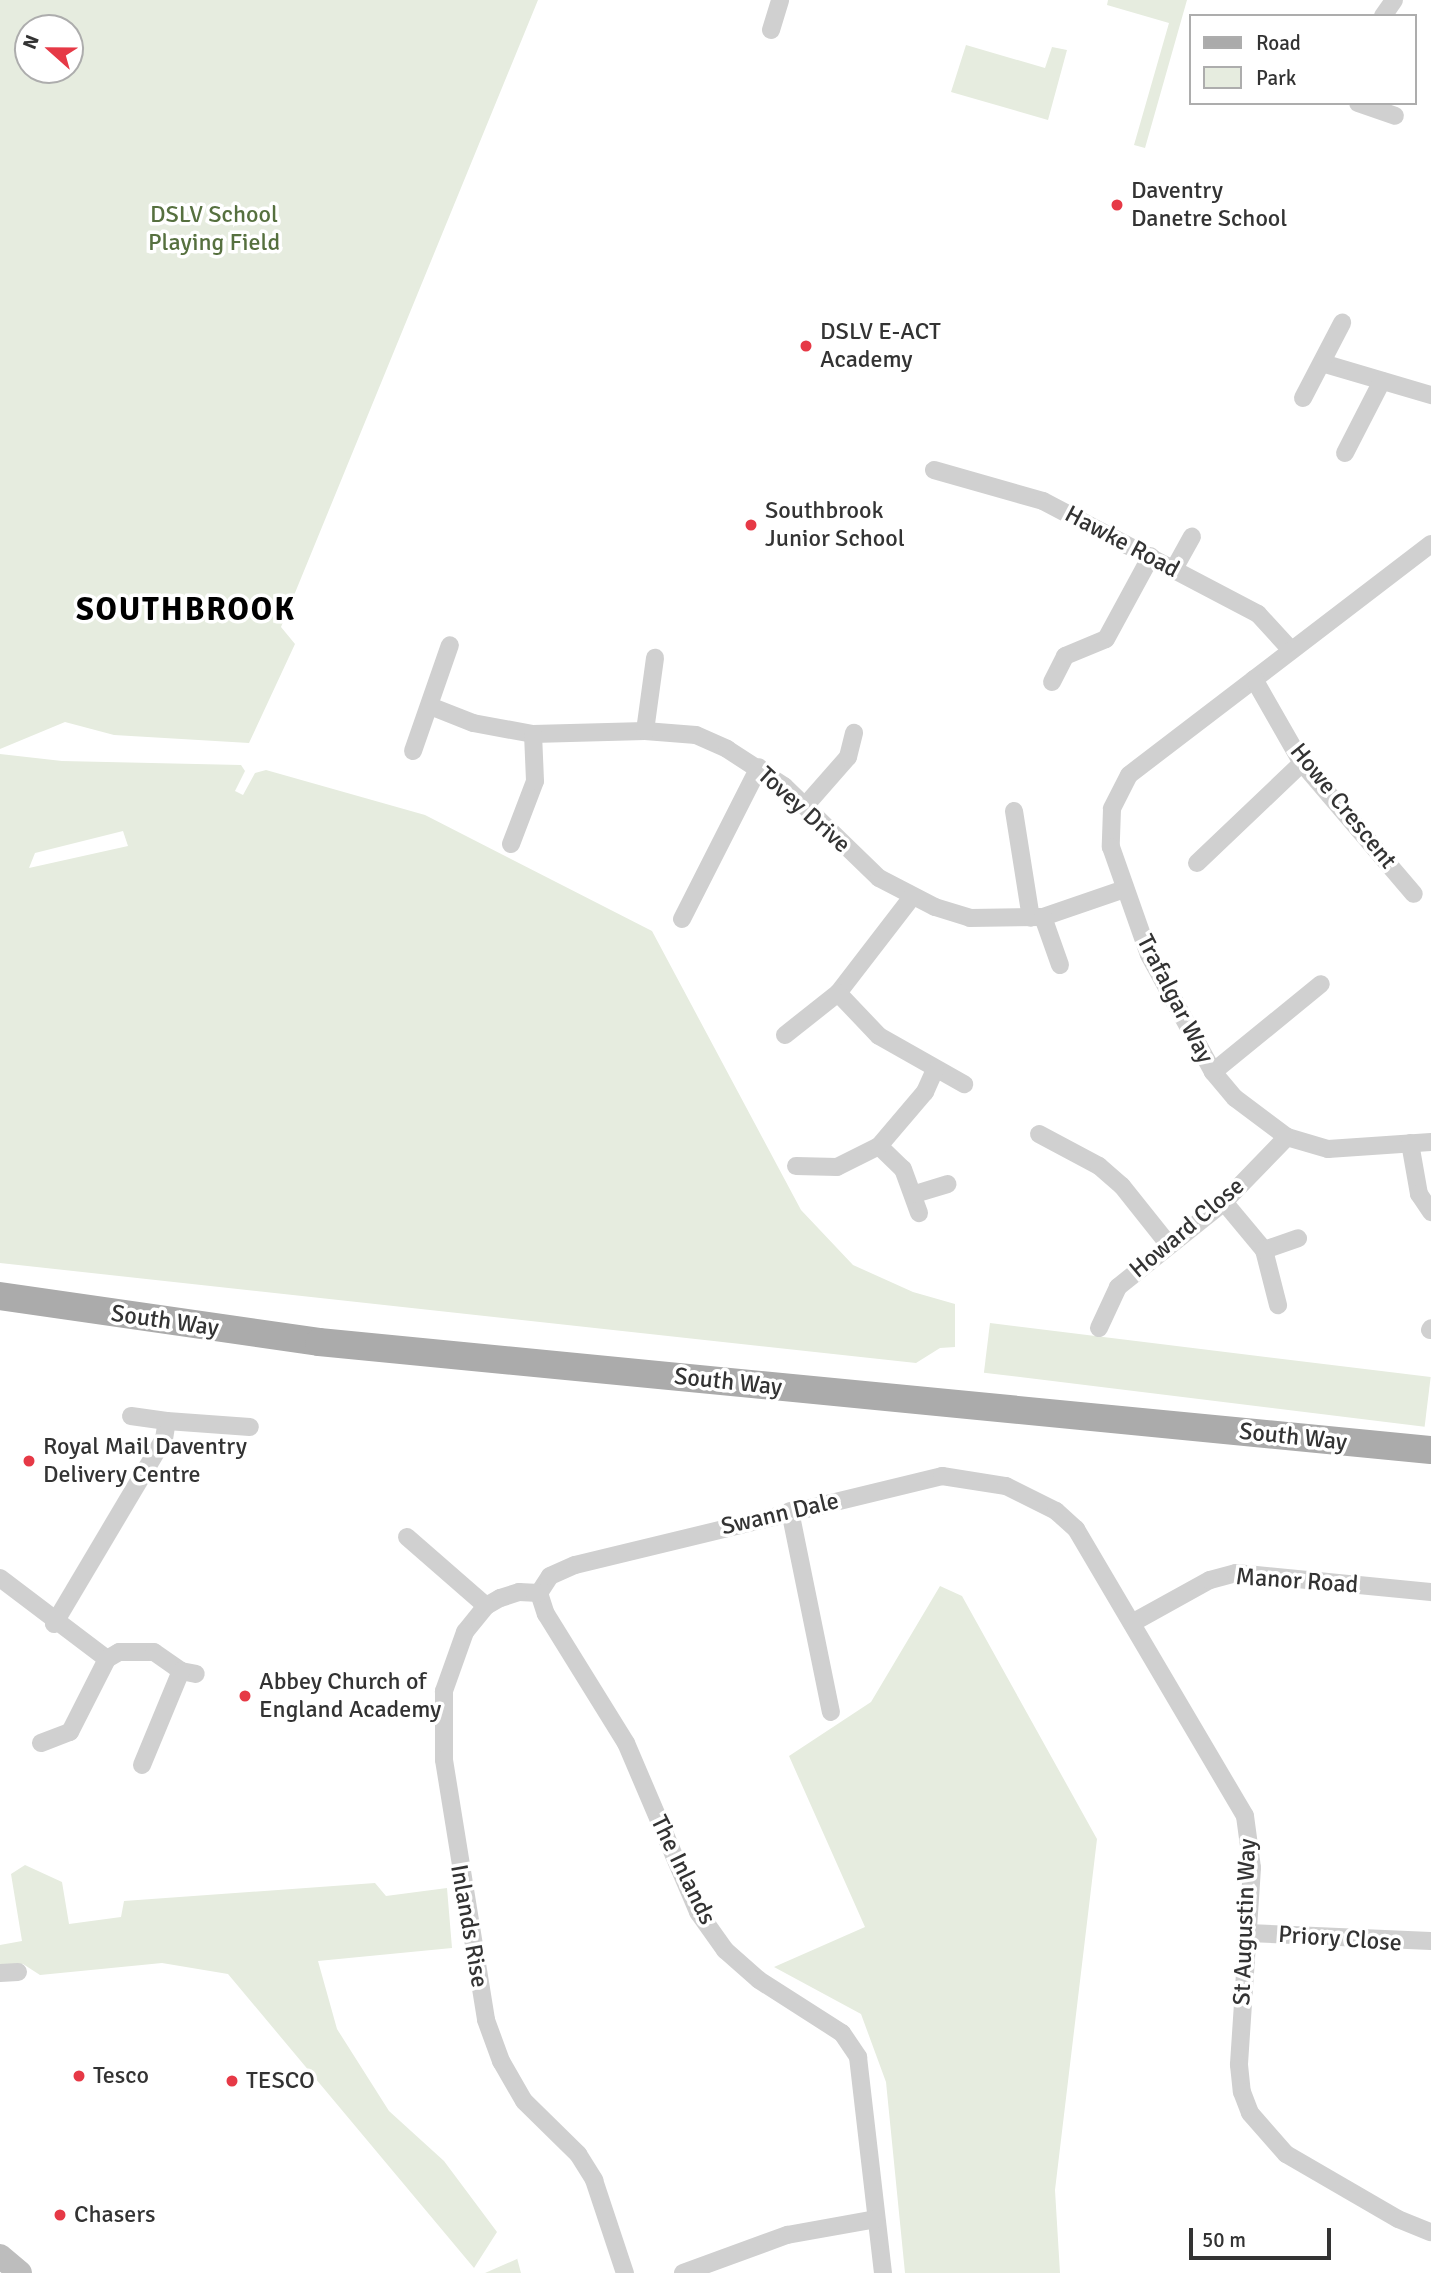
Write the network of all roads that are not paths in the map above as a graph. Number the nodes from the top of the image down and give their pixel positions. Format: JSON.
{"nodes":[{"id":1,"x":780,"y":0,"type":"edge"},
{"id":2,"x":771,"y":30,"type":"dead end"},
{"id":3,"x":1364,"y":105,"type":"edge"},
{"id":4,"x":1395,"y":116,"type":"dead end"},
{"id":5,"x":1342,"y":323,"type":"dead end"},
{"id":6,"x":1322,"y":363,"type":"junction"},
{"id":7,"x":1382,"y":381,"type":"junction"},
{"id":8,"x":1431,"y":395,"type":"edge"},
{"id":9,"x":1303,"y":398,"type":"dead end"},
{"id":10,"x":1345,"y":453,"type":"dead end"},
{"id":11,"x":934,"y":470,"type":"dead end"},
{"id":12,"x":1192,"y":537,"type":"dead end"},
{"id":13,"x":1431,"y":544,"type":"edge"},
{"id":14,"x":1151,"y":556,"type":"junction"},
{"id":15,"x":1174,"y":569,"type":"junction"},
{"id":16,"x":450,"y":645,"type":"dead end"},
{"id":17,"x":1291,"y":650,"type":"junction"},
{"id":18,"x":655,"y":658,"type":"dead end"},
{"id":19,"x":1254,"y":679,"type":"junction"},
{"id":20,"x":1052,"y":682,"type":"dead end"},
{"id":21,"x":430,"y":706,"type":"junction"},
{"id":22,"x":645,"y":731,"type":"junction"},
{"id":23,"x":854,"y":733,"type":"dead end"},
{"id":24,"x":533,"y":734,"type":"junction"},
{"id":25,"x":413,"y":751,"type":"dead end"},
{"id":26,"x":1302,"y":763,"type":"junction"},
{"id":27,"x":759,"y":767,"type":"junction"},
{"id":28,"x":805,"y":806,"type":"junction"},
{"id":29,"x":1014,"y":811,"type":"dead end"},
{"id":30,"x":511,"y":844,"type":"dead end"},
{"id":31,"x":1197,"y":863,"type":"dead end"},
{"id":32,"x":1125,"y":889,"type":"junction"},
{"id":33,"x":1414,"y":894,"type":"dead end"},
{"id":34,"x":912,"y":897,"type":"junction"},
{"id":35,"x":1037,"y":917,"type":"junction"},
{"id":36,"x":682,"y":919,"type":"dead end"},
{"id":37,"x":1060,"y":965,"type":"dead end"},
{"id":38,"x":1321,"y":984,"type":"dead end"},
{"id":39,"x":838,"y":993,"type":"junction"},
{"id":40,"x":785,"y":1035,"type":"dead end"},
{"id":41,"x":935,"y":1070,"type":"junction"},
{"id":42,"x":1213,"y":1072,"type":"junction"},
{"id":43,"x":964,"y":1084,"type":"dead end"},
{"id":44,"x":1039,"y":1134,"type":"dead end"},
{"id":45,"x":1287,"y":1137,"type":"junction"},
{"id":46,"x":1431,"y":1142,"type":"edge"},
{"id":47,"x":1410,"y":1143,"type":"junction"},
{"id":48,"x":879,"y":1146,"type":"junction"},
{"id":49,"x":796,"y":1167,"type":"dead end"},
{"id":50,"x":947,"y":1184,"type":"dead end"},
{"id":51,"x":915,"y":1194,"type":"junction"},
{"id":52,"x":1224,"y":1202,"type":"junction"},
{"id":53,"x":1431,"y":1212,"type":"edge"},
{"id":54,"x":919,"y":1213,"type":"dead end"},
{"id":55,"x":1298,"y":1238,"type":"dead end"},
{"id":56,"x":1169,"y":1245,"type":"junction"},
{"id":57,"x":1264,"y":1250,"type":"junction"},
{"id":58,"x":9,"y":1300,"type":"edge"},
{"id":59,"x":1278,"y":1305,"type":"dead end"},
{"id":60,"x":1098,"y":1328,"type":"dead end"},
{"id":61,"x":131,"y":1416,"type":"dead end"},
{"id":62,"x":167,"y":1421,"type":"junction"},
{"id":63,"x":250,"y":1427,"type":"dead end"},
{"id":64,"x":1431,"y":1450,"type":"edge"},
{"id":65,"x":1031,"y":1496,"type":"joint"},
{"id":66,"x":790,"y":1511,"type":"junction"},
{"id":67,"x":407,"y":1537,"type":"dead end"},
{"id":68,"x":0,"y":1578,"type":"edge"},
{"id":69,"x":1431,"y":1592,"type":"edge"},
{"id":70,"x":539,"y":1594,"type":"junction"},
{"id":71,"x":486,"y":1606,"type":"junction"},
{"id":72,"x":1132,"y":1623,"type":"junction"},
{"id":73,"x":54,"y":1624,"type":"junction"},
{"id":74,"x":107,"y":1659,"type":"junction"},
{"id":75,"x":831,"y":1712,"type":"dead end"},
{"id":76,"x":41,"y":1743,"type":"dead end"},
{"id":77,"x":142,"y":1765,"type":"dead end"},
{"id":78,"x":1249,"y":1933,"type":"junction"},
{"id":79,"x":1431,"y":1941,"type":"edge"},
{"id":80,"x":876,"y":2220,"type":"junction"},
{"id":81,"x":1431,"y":2232,"type":"edge"},
{"id":82,"x":625,"y":2273,"type":"edge"},
{"id":83,"x":683,"y":2273,"type":"edge"},
{"id":84,"x":883,"y":2273,"type":"edge"}],
"edges":[{"from":1,"to":2,"type":"street"},
{"from":3,"to":4,"type":"street"},
{"from":5,"to":6,"type":"street"},
{"from":6,"to":7,"type":"street"},
{"from":6,"to":9,"type":"street"},
{"from":7,"to":8,"type":"street"},
{"from":7,"to":10,"type":"street"},
{"from":11,"to":14,"type":"street","name":"Hawke Road"},
{"from":12,"to":15,"type":"street"},
{"from":13,"to":17,"type":"street","name":"Trafalgar Way"},
{"from":14,"to":15,"type":"street","name":"Hawke Road"},
{"from":14,"to":20,"type":"street"},
{"from":15,"to":17,"type":"street","name":"Hawke Road"},
{"from":16,"to":21,"type":"street"},
{"from":17,"to":19,"type":"street","name":"Trafalgar Way"},
{"from":18,"to":22,"type":"street"},
{"from":19,"to":26,"type":"street","name":"Howe Crescent"},
{"from":19,"to":32,"type":"street","name":"Trafalgar Way"},
{"from":21,"to":24,"type":"street","name":"Tovey Drive"},
{"from":21,"to":25,"type":"street"},
{"from":22,"to":24,"type":"street","name":"Tovey Drive"},
{"from":22,"to":27,"type":"street","name":"Tovey Drive"},
{"from":23,"to":28,"type":"street"},
{"from":24,"to":30,"type":"street"},
{"from":26,"to":31,"type":"street"},
{"from":26,"to":33,"type":"street","name":"Howe Crescent"},
{"from":27,"to":28,"type":"street","name":"Tovey Drive"},
{"from":27,"to":36,"type":"street"},
{"from":28,"to":34,"type":"street","name":"Tovey Drive"},
{"from":29,"to":35,"type":"street"},
{"from":32,"to":35,"type":"street","name":"Tovey Drive"},
{"from":32,"to":42,"type":"street","name":"Trafalgar Way"},
{"from":34,"to":35,"type":"street","name":"Tovey Drive"},
{"from":34,"to":39,"type":"street"},
{"from":35,"to":37,"type":"street"},
{"from":38,"to":42,"type":"street"},
{"from":39,"to":40,"type":"street"},
{"from":39,"to":41,"type":"street"},
{"from":41,"to":43,"type":"street"},
{"from":41,"to":48,"type":"street"},
{"from":42,"to":45,"type":"street","name":"Trafalgar Way"},
{"from":44,"to":56,"type":"street"},
{"from":45,"to":47,"type":"street","name":"Trafalgar Way"},
{"from":45,"to":52,"type":"street","name":"Howard Close"},
{"from":46,"to":47,"type":"street","name":"Trafalgar Way"},
{"from":47,"to":53,"type":"street"},
{"from":48,"to":49,"type":"street"},
{"from":48,"to":51,"type":"street"},
{"from":50,"to":51,"type":"street"},
{"from":51,"to":54,"type":"street"},
{"from":52,"to":56,"type":"street","name":"Howard Close"},
{"from":52,"to":57,"type":"street"},
{"from":55,"to":57,"type":"street"},
{"from":56,"to":60,"type":"street","name":"Howard Close"},
{"from":57,"to":59,"type":"street"},
{"from":58,"to":64,"type":"main road","name":"South Way"},
{"from":61,"to":62,"type":"street"},
{"from":62,"to":63,"type":"street"},
{"from":62,"to":73,"type":"street"},
{"from":65,"to":66,"type":"street","name":"Swann Dale"},
{"from":65,"to":72,"type":"street","name":"St Augustin Way"},
{"from":66,"to":70,"type":"street","name":"Swann Dale"},
{"from":66,"to":75,"type":"street"},
{"from":67,"to":71,"type":"street"},
{"from":68,"to":73,"type":"street"},
{"from":69,"to":72,"type":"street","name":"Manor Road"},
{"from":70,"to":71,"type":"street","name":"Inlands Rise"},
{"from":70,"to":80,"type":"street","name":"The Inlands"},
{"from":71,"to":82,"type":"street","name":"Inlands Rise"},
{"from":72,"to":78,"type":"street","name":"St Augustin Way"},
{"from":73,"to":74,"type":"street"},
{"from":74,"to":76,"type":"street"},
{"from":74,"to":77,"type":"street"},
{"from":78,"to":79,"type":"street","name":"Priory Close"},
{"from":78,"to":81,"type":"street","name":"St Augustin Way"},
{"from":80,"to":83,"type":"street"},
{"from":80,"to":84,"type":"street","name":"The Inlands"}]}
